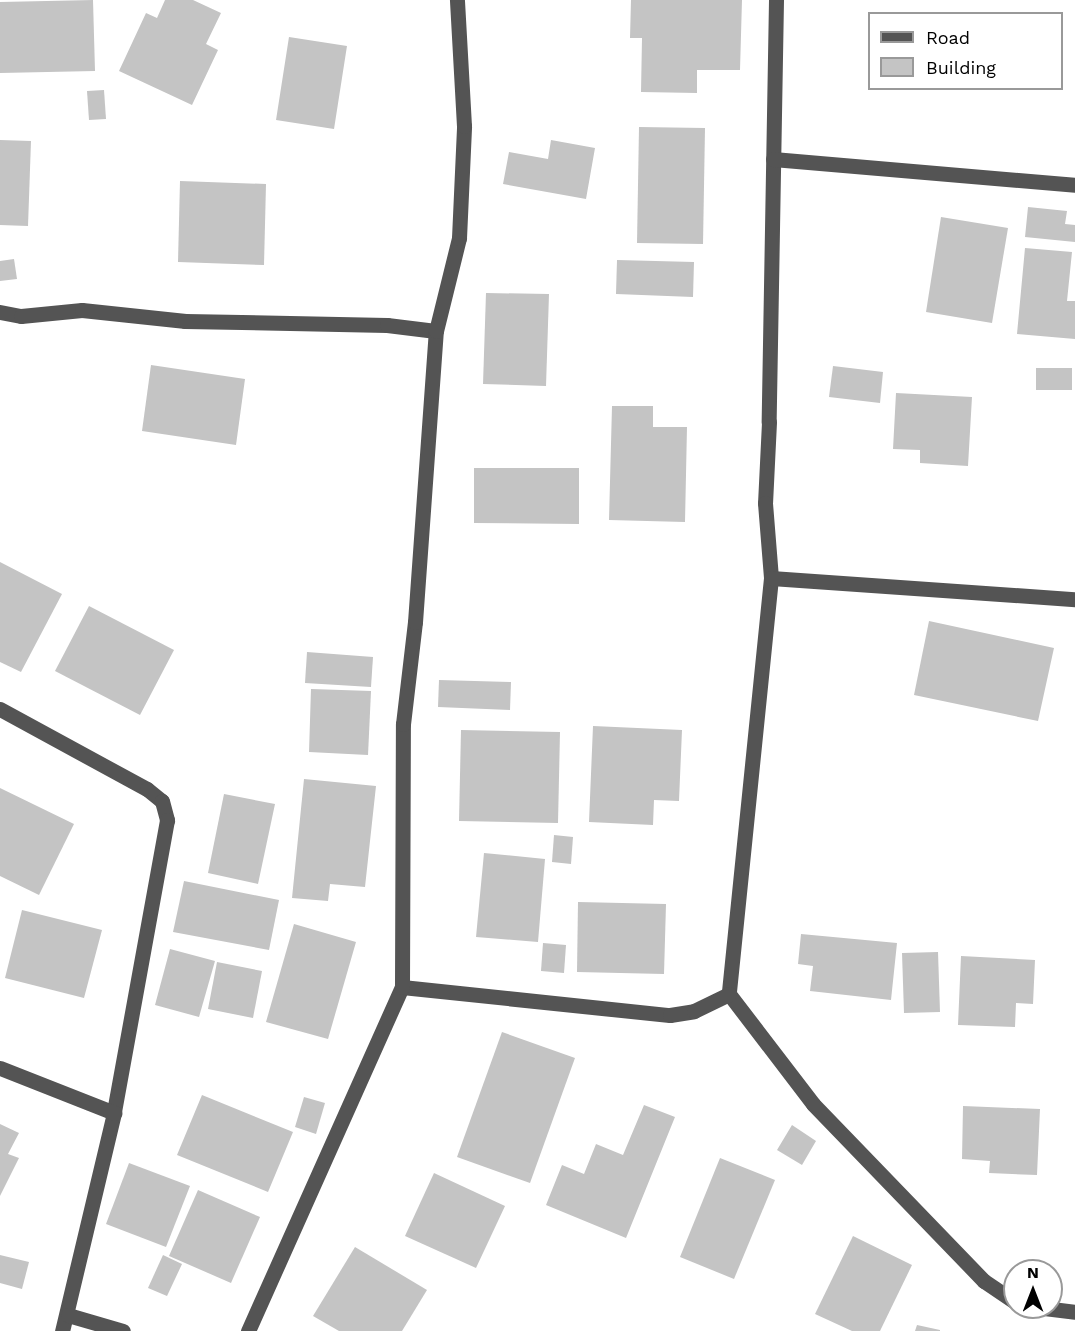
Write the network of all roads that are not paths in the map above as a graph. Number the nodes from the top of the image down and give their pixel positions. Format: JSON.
{"nodes":[{"id":1,"x":458,"y":0,"type":"edge"},
{"id":2,"x":776,"y":0,"type":"edge"},
{"id":3,"x":773,"y":159,"type":"junction"},
{"id":4,"x":1075,"y":185,"type":"edge"},
{"id":5,"x":0,"y":312,"type":"edge"},
{"id":6,"x":436,"y":331,"type":"junction"},
{"id":7,"x":771,"y":578,"type":"junction"},
{"id":8,"x":1075,"y":599,"type":"edge"},
{"id":9,"x":0,"y":709,"type":"edge"},
{"id":10,"x":402,"y":987,"type":"junction"},
{"id":11,"x":729,"y":993,"type":"junction"},
{"id":12,"x":0,"y":1068,"type":"edge"},
{"id":13,"x":114,"y":1113,"type":"junction"},
{"id":14,"x":1003,"y":1294,"type":"edge"},
{"id":15,"x":68,"y":1315,"type":"junction"},
{"id":16,"x":62,"y":1331,"type":"edge"},
{"id":17,"x":123,"y":1331,"type":"edge"},
{"id":18,"x":248,"y":1331,"type":"edge"}],
"edges":[{"from":1,"to":6,"type":"street"},
{"from":2,"to":3,"type":"street"},
{"from":3,"to":4,"type":"street"},
{"from":3,"to":7,"type":"street"},
{"from":5,"to":6,"type":"street"},
{"from":6,"to":10,"type":"street"},
{"from":7,"to":8,"type":"street"},
{"from":7,"to":11,"type":"street"},
{"from":9,"to":13,"type":"street"},
{"from":10,"to":11,"type":"street"},
{"from":10,"to":18,"type":"street"},
{"from":11,"to":14,"type":"street"},
{"from":12,"to":13,"type":"street"},
{"from":13,"to":15,"type":"street"},
{"from":15,"to":16,"type":"street"},
{"from":15,"to":17,"type":"street"}]}
